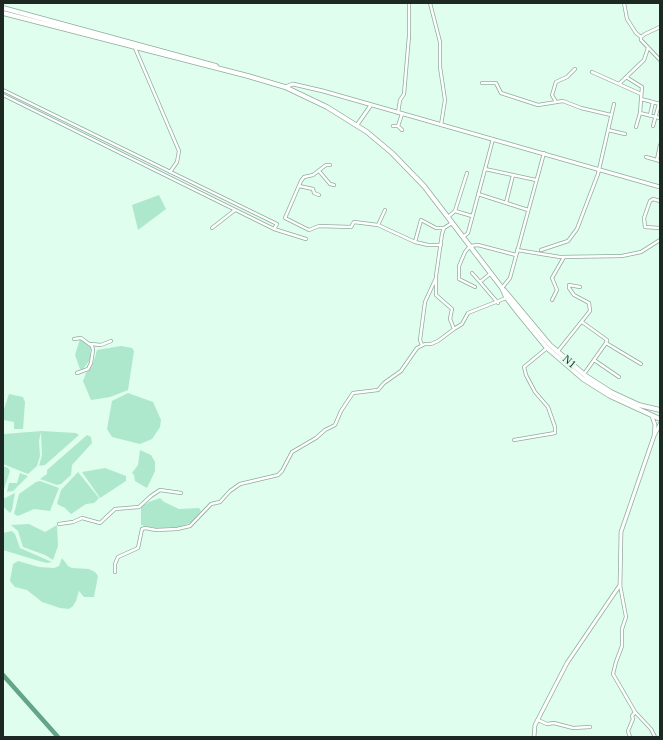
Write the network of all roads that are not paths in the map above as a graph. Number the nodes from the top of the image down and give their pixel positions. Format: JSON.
{"nodes":[{"id":1,"x":409,"y":3,"type":"edge"},
{"id":2,"x":430,"y":3,"type":"edge"},
{"id":3,"x":624,"y":3,"type":"edge"},
{"id":4,"x":3,"y":8,"type":"edge"},
{"id":5,"x":3,"y":12,"type":"edge"},
{"id":6,"x":659,"y":28,"type":"edge"},
{"id":7,"x":660,"y":32,"type":"edge"},
{"id":8,"x":641,"y":37,"type":"junction"},
{"id":9,"x":135,"y":48,"type":"junction"},
{"id":10,"x":648,"y":48,"type":"junction"},
{"id":11,"x":660,"y":60,"type":"edge"},
{"id":12,"x":225,"y":69,"type":"junction"},
{"id":13,"x":575,"y":69,"type":"dead end"},
{"id":14,"x":592,"y":72,"type":"dead end"},
{"id":15,"x":626,"y":77,"type":"junction"},
{"id":16,"x":482,"y":83,"type":"dead end"},
{"id":17,"x":619,"y":84,"type":"junction"},
{"id":18,"x":285,"y":88,"type":"junction"},
{"id":19,"x":3,"y":90,"type":"edge"},
{"id":20,"x":641,"y":94,"type":"junction"},
{"id":21,"x":3,"y":95,"type":"edge"},
{"id":22,"x":641,"y":99,"type":"junction"},
{"id":23,"x":556,"y":102,"type":"junction"},
{"id":24,"x":653,"y":102,"type":"junction"},
{"id":25,"x":614,"y":104,"type":"dead end"},
{"id":26,"x":660,"y":104,"type":"edge"},
{"id":27,"x":371,"y":105,"type":"junction"},
{"id":28,"x":398,"y":113,"type":"junction"},
{"id":29,"x":640,"y":113,"type":"junction"},
{"id":30,"x":402,"y":114,"type":"junction"},
{"id":31,"x":611,"y":115,"type":"junction"},
{"id":32,"x":650,"y":115,"type":"junction"},
{"id":33,"x":656,"y":117,"type":"junction"},
{"id":34,"x":660,"y":118,"type":"edge"},
{"id":35,"x":356,"y":125,"type":"junction"},
{"id":36,"x":441,"y":125,"type":"junction"},
{"id":37,"x":393,"y":126,"type":"dead end"},
{"id":38,"x":398,"y":126,"type":"junction"},
{"id":39,"x":653,"y":126,"type":"dead end"},
{"id":40,"x":636,"y":127,"type":"dead end"},
{"id":41,"x":402,"y":130,"type":"dead end"},
{"id":42,"x":608,"y":130,"type":"junction"},
{"id":43,"x":625,"y":134,"type":"dead end"},
{"id":44,"x":493,"y":139,"type":"junction"},
{"id":45,"x":660,"y":145,"type":"edge"},
{"id":46,"x":544,"y":153,"type":"junction"},
{"id":47,"x":646,"y":157,"type":"dead end"},
{"id":48,"x":658,"y":160,"type":"edge"},
{"id":49,"x":330,"y":165,"type":"dead end"},
{"id":50,"x":485,"y":169,"type":"junction"},
{"id":51,"x":599,"y":170,"type":"junction"},
{"id":52,"x":319,"y":171,"type":"junction"},
{"id":53,"x":170,"y":172,"type":"junction"},
{"id":54,"x":467,"y":173,"type":"dead end"},
{"id":55,"x":513,"y":175,"type":"junction"},
{"id":56,"x":536,"y":180,"type":"junction"},
{"id":57,"x":334,"y":185,"type":"dead end"},
{"id":58,"x":299,"y":186,"type":"junction"},
{"id":59,"x":660,"y":187,"type":"edge"},
{"id":60,"x":478,"y":194,"type":"junction"},
{"id":61,"x":320,"y":195,"type":"dead end"},
{"id":62,"x":660,"y":202,"type":"edge"},
{"id":63,"x":506,"y":203,"type":"junction"},
{"id":64,"x":235,"y":210,"type":"junction"},
{"id":65,"x":385,"y":210,"type":"dead end"},
{"id":66,"x":528,"y":210,"type":"junction"},
{"id":67,"x":455,"y":211,"type":"junction"},
{"id":68,"x":472,"y":216,"type":"junction"},
{"id":69,"x":448,"y":217,"type":"junction"},
{"id":70,"x":453,"y":223,"type":"junction"},
{"id":71,"x":378,"y":225,"type":"junction"},
{"id":72,"x":212,"y":228,"type":"dead end"},
{"id":73,"x":444,"y":228,"type":"junction"},
{"id":74,"x":660,"y":228,"type":"edge"},
{"id":75,"x":274,"y":229,"type":"junction"},
{"id":76,"x":464,"y":237,"type":"junction"},
{"id":77,"x":306,"y":239,"type":"dead end"},
{"id":78,"x":660,"y":241,"type":"edge"},
{"id":79,"x":415,"y":242,"type":"junction"},
{"id":80,"x":441,"y":245,"type":"junction"},
{"id":81,"x":470,"y":246,"type":"junction"},
{"id":82,"x":518,"y":250,"type":"junction"},
{"id":83,"x":541,"y":250,"type":"dead end"},
{"id":84,"x":516,"y":254,"type":"junction"},
{"id":85,"x":564,"y":257,"type":"junction"},
{"id":86,"x":472,"y":273,"type":"dead end"},
{"id":87,"x":491,"y":273,"type":"junction"},
{"id":88,"x":436,"y":277,"type":"junction"},
{"id":89,"x":480,"y":282,"type":"junction"},
{"id":90,"x":475,"y":287,"type":"dead end"},
{"id":91,"x":580,"y":287,"type":"dead end"},
{"id":92,"x":502,"y":288,"type":"junction"},
{"id":93,"x":507,"y":298,"type":"junction"},
{"id":94,"x":552,"y":300,"type":"dead end"},
{"id":95,"x":498,"y":303,"type":"junction"},
{"id":96,"x":582,"y":322,"type":"junction"},
{"id":97,"x":454,"y":329,"type":"junction"},
{"id":98,"x":74,"y":339,"type":"dead end"},
{"id":99,"x":111,"y":342,"type":"dead end"},
{"id":100,"x":91,"y":344,"type":"junction"},
{"id":101,"x":606,"y":344,"type":"junction"},
{"id":102,"x":422,"y":345,"type":"junction"},
{"id":103,"x":547,"y":348,"type":"junction"},
{"id":104,"x":558,"y":352,"type":"junction"},
{"id":105,"x":594,"y":360,"type":"junction"},
{"id":106,"x":641,"y":364,"type":"dead end"},
{"id":107,"x":77,"y":373,"type":"dead end"},
{"id":108,"x":584,"y":374,"type":"junction"},
{"id":109,"x":619,"y":377,"type":"dead end"},
{"id":110,"x":660,"y":406,"type":"edge"},
{"id":111,"x":655,"y":408,"type":"junction"},
{"id":112,"x":660,"y":410,"type":"edge"},
{"id":113,"x":652,"y":416,"type":"junction"},
{"id":114,"x":660,"y":419,"type":"edge"},
{"id":115,"x":660,"y":424,"type":"edge"},
{"id":116,"x":654,"y":436,"type":"junction"},
{"id":117,"x":514,"y":440,"type":"dead end"},
{"id":118,"x":181,"y":493,"type":"dead end"},
{"id":119,"x":59,"y":524,"type":"dead end"},
{"id":120,"x":115,"y":572,"type":"dead end"},
{"id":121,"x":620,"y":585,"type":"junction"},
{"id":122,"x":635,"y":712,"type":"junction"},
{"id":123,"x":538,"y":720,"type":"junction"},
{"id":124,"x":590,"y":727,"type":"dead end"},
{"id":125,"x":534,"y":737,"type":"edge"},
{"id":126,"x":630,"y":737,"type":"edge"},
{"id":127,"x":655,"y":737,"type":"edge"}],
"edges":[{"from":1,"to":28,"type":"street"},
{"from":2,"to":36,"type":"street"},
{"from":3,"to":8,"type":"street"},
{"from":4,"to":12,"type":"highway","number":"N1"},
{"from":5,"to":9,"type":"highway","number":"N1"},
{"from":6,"to":7,"type":"street"},
{"from":6,"to":8,"type":"street"},
{"from":8,"to":10,"type":"street"},
{"from":9,"to":12,"type":"highway","number":"N1"},
{"from":9,"to":53,"type":"street"},
{"from":10,"to":11,"type":"street"},
{"from":10,"to":15,"type":"street"},
{"from":12,"to":18,"type":"highway","number":"N1"},
{"from":13,"to":23,"type":"street"},
{"from":14,"to":17,"type":"street"},
{"from":15,"to":17,"type":"street"},
{"from":15,"to":20,"type":"street"},
{"from":16,"to":23,"type":"street"},
{"from":17,"to":20,"type":"street"},
{"from":18,"to":27,"type":"main road"},
{"from":18,"to":35,"type":"highway","number":"N1"},
{"from":19,"to":53,"type":"street"},
{"from":20,"to":22,"type":"street"},
{"from":21,"to":64,"type":"street"},
{"from":22,"to":24,"type":"street"},
{"from":22,"to":29,"type":"street"},
{"from":23,"to":31,"type":"street"},
{"from":24,"to":26,"type":"street"},
{"from":24,"to":32,"type":"street"},
{"from":25,"to":31,"type":"street"},
{"from":26,"to":33,"type":"street"},
{"from":27,"to":28,"type":"main road"},
{"from":27,"to":35,"type":"main road"},
{"from":28,"to":30,"type":"main road"},
{"from":29,"to":32,"type":"street"},
{"from":29,"to":40,"type":"street"},
{"from":30,"to":36,"type":"main road"},
{"from":30,"to":38,"type":"street"},
{"from":31,"to":42,"type":"street"},
{"from":32,"to":33,"type":"street"},
{"from":33,"to":34,"type":"street"},
{"from":33,"to":39,"type":"street"},
{"from":35,"to":69,"type":"highway","number":"N1"},
{"from":36,"to":44,"type":"main road"},
{"from":37,"to":38,"type":"street"},
{"from":38,"to":41,"type":"street"},
{"from":42,"to":43,"type":"street"},
{"from":42,"to":51,"type":"street"},
{"from":44,"to":46,"type":"main road"},
{"from":44,"to":50,"type":"street"},
{"from":45,"to":48,"type":"street"},
{"from":46,"to":51,"type":"main road"},
{"from":46,"to":56,"type":"street"},
{"from":47,"to":48,"type":"street"},
{"from":49,"to":52,"type":"street"},
{"from":50,"to":55,"type":"street"},
{"from":50,"to":60,"type":"street"},
{"from":51,"to":59,"type":"main road"},
{"from":51,"to":83,"type":"street"},
{"from":52,"to":57,"type":"street"},
{"from":52,"to":58,"type":"street"},
{"from":53,"to":75,"type":"street"},
{"from":54,"to":67,"type":"street"},
{"from":55,"to":56,"type":"street"},
{"from":55,"to":63,"type":"street"},
{"from":56,"to":66,"type":"street"},
{"from":58,"to":61,"type":"street"},
{"from":58,"to":71,"type":"street"},
{"from":60,"to":63,"type":"street"},
{"from":60,"to":68,"type":"street"},
{"from":62,"to":74,"type":"street"},
{"from":63,"to":66,"type":"street"},
{"from":64,"to":72,"type":"street"},
{"from":64,"to":75,"type":"street"},
{"from":65,"to":71,"type":"street"},
{"from":66,"to":82,"type":"street"},
{"from":67,"to":68,"type":"street"},
{"from":67,"to":69,"type":"street"},
{"from":68,"to":76,"type":"street"},
{"from":69,"to":70,"type":"highway","number":"N1"},
{"from":70,"to":73,"type":"street"},
{"from":70,"to":76,"type":"highway","number":"N1"},
{"from":71,"to":79,"type":"street"},
{"from":73,"to":79,"type":"street"},
{"from":73,"to":80,"type":"street"},
{"from":75,"to":77,"type":"street"},
{"from":76,"to":81,"type":"highway","number":"N1"},
{"from":78,"to":85,"type":"street"},
{"from":79,"to":80,"type":"street"},
{"from":80,"to":88,"type":"street"},
{"from":81,"to":84,"type":"street"},
{"from":81,"to":87,"type":"highway","number":"N1"},
{"from":81,"to":90,"type":"street"},
{"from":82,"to":84,"type":"street"},
{"from":82,"to":85,"type":"street"},
{"from":84,"to":92,"type":"street"},
{"from":85,"to":94,"type":"street"},
{"from":86,"to":89,"type":"street"},
{"from":87,"to":89,"type":"street"},
{"from":87,"to":92,"type":"highway","number":"N1"},
{"from":88,"to":97,"type":"street"},
{"from":88,"to":102,"type":"street"},
{"from":89,"to":95,"type":"street"},
{"from":91,"to":96,"type":"street"},
{"from":92,"to":93,"type":"highway","number":"N1"},
{"from":92,"to":104,"type":"highway","name":"N1","number":"N1"},
{"from":93,"to":95,"type":"street"},
{"from":93,"to":103,"type":"highway","number":"N1"},
{"from":95,"to":97,"type":"street"},
{"from":96,"to":101,"type":"street"},
{"from":96,"to":104,"type":"street"},
{"from":97,"to":102,"type":"street"},
{"from":98,"to":100,"type":"street"},
{"from":99,"to":100,"type":"street"},
{"from":100,"to":107,"type":"street"},
{"from":101,"to":105,"type":"street"},
{"from":101,"to":106,"type":"street"},
{"from":102,"to":120,"type":"street"},
{"from":103,"to":113,"type":"highway","number":"N1"},
{"from":103,"to":117,"type":"street"},
{"from":104,"to":108,"type":"highway","name":"N1","number":"N1"},
{"from":105,"to":108,"type":"street"},
{"from":105,"to":109,"type":"street"},
{"from":108,"to":111,"type":"highway","name":"N1","number":"N1"},
{"from":110,"to":111,"type":"street"},
{"from":111,"to":112,"type":"highway","name":"N1"},
{"from":111,"to":113,"type":"highway"},
{"from":113,"to":114,"type":"highway","number":"N1"},
{"from":113,"to":116,"type":"main road"},
{"from":115,"to":116,"type":"main road"},
{"from":116,"to":121,"type":"main road"},
{"from":118,"to":119,"type":"street"},
{"from":121,"to":122,"type":"street"},
{"from":121,"to":123,"type":"main road"},
{"from":122,"to":126,"type":"street"},
{"from":122,"to":127,"type":"street"},
{"from":123,"to":124,"type":"street"},
{"from":123,"to":125,"type":"main road"}]}
